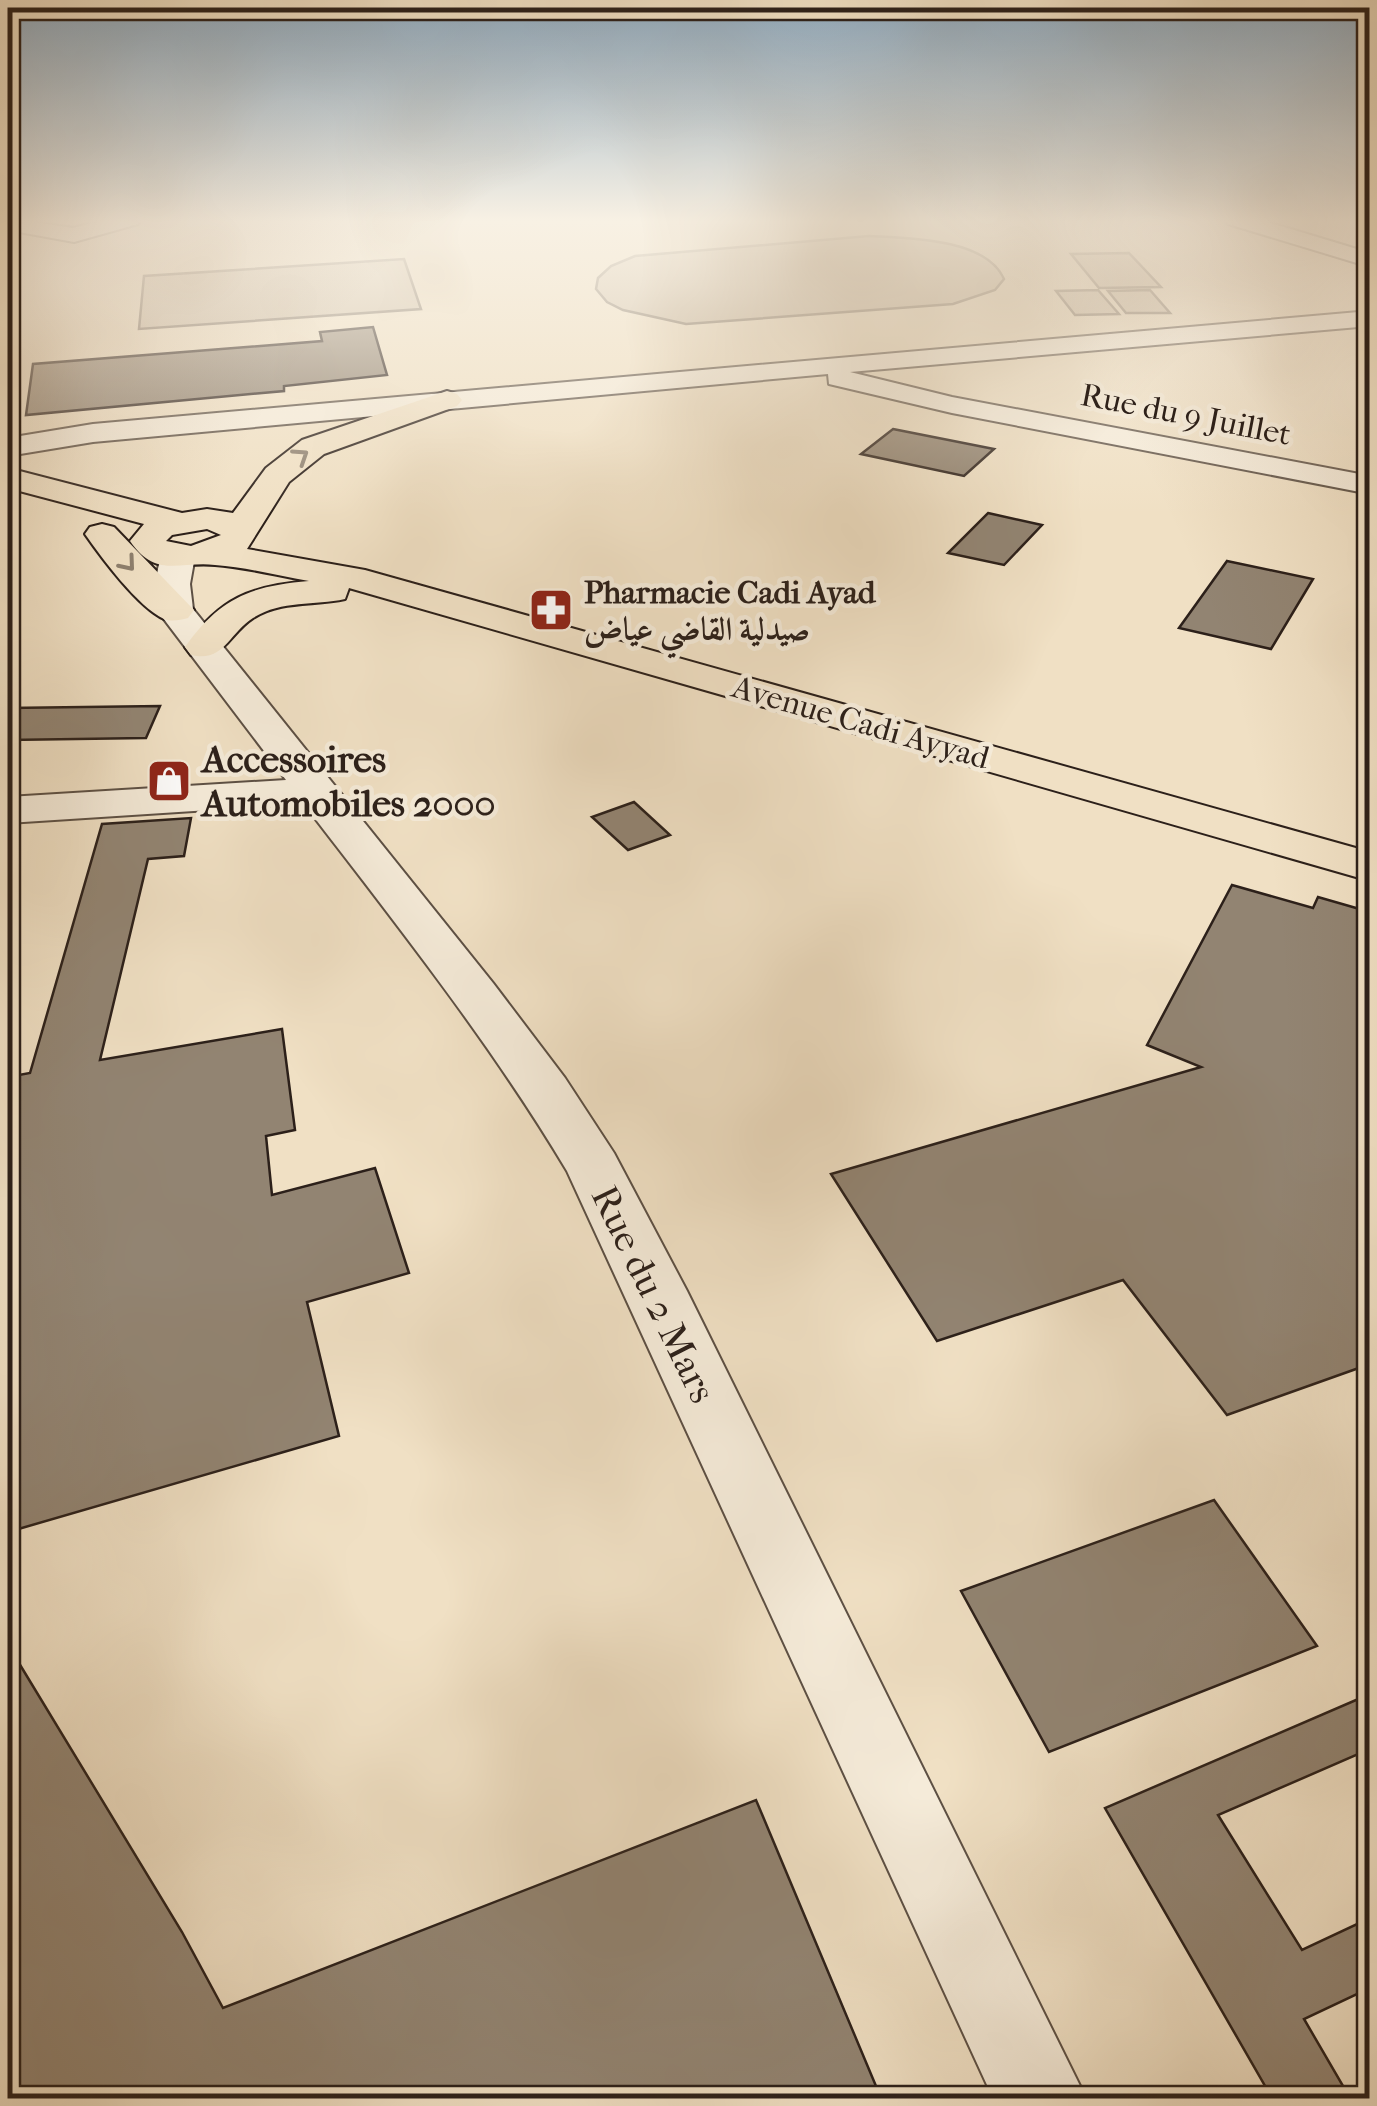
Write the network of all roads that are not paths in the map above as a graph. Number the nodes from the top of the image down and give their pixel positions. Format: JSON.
{"nodes":[{"id":1,"x":1370,"y":318,"type":"edge"},
{"id":2,"x":816,"y":367,"type":"junction"},
{"id":3,"x":447,"y":400,"type":"junction"},
{"id":4,"x":8,"y":432,"type":"edge"},
{"id":5,"x":93,"y":433,"type":"junction"},
{"id":6,"x":8,"y":447,"type":"edge"},
{"id":7,"x":8,"y":478,"type":"edge"},
{"id":8,"x":1370,"y":485,"type":"edge"},
{"id":9,"x":8,"y":492,"type":"edge"},
{"id":10,"x":84,"y":512,"type":"junction"},
{"id":11,"x":239,"y":531,"type":"junction"},
{"id":12,"x":182,"y":570,"type":"junction"},
{"id":13,"x":368,"y":583,"type":"junction"},
{"id":14,"x":314,"y":791,"type":"junction"},
{"id":15,"x":8,"y":810,"type":"edge"},
{"id":16,"x":1370,"y":867,"type":"edge"},
{"id":17,"x":1040,"y":2098,"type":"edge"}],
"edges":[{"from":1,"to":2,"type":"street"},
{"from":2,"to":3,"type":"street"},
{"from":2,"to":8,"type":"street","name":"Rue du 9 Juillet"},
{"from":3,"to":5,"type":"street"},
{"from":11,"to":3,"type":"main road","one_way":true},
{"from":4,"to":5,"type":"street"},
{"from":5,"to":6,"type":"street"},
{"from":7,"to":12,"type":"main road","name":"Avenue Cadi Ayyad"},
{"from":9,"to":10,"type":"main road","name":"Avenue Cadi Ayyad"},
{"from":10,"to":12,"type":"main road","name":"Avenue Cadi Ayyad"},
{"from":10,"to":12,"type":"main road","one_way":true},
{"from":11,"to":12,"type":"main road","name":"Avenue Cadi Ayyad"},
{"from":11,"to":13,"type":"main road","name":"Avenue Cadi Ayyad"},
{"from":12,"to":13,"type":"main road","name":"Avenue Cadi Ayyad"},
{"from":12,"to":13,"type":"main road"},
{"from":12,"to":14,"type":"street","name":"Rue du 2 Mars"},
{"from":13,"to":16,"type":"main road","name":"Avenue Cadi Ayyad"},
{"from":14,"to":15,"type":"street"},
{"from":14,"to":17,"type":"street","name":"Rue du 2 Mars"}]}
